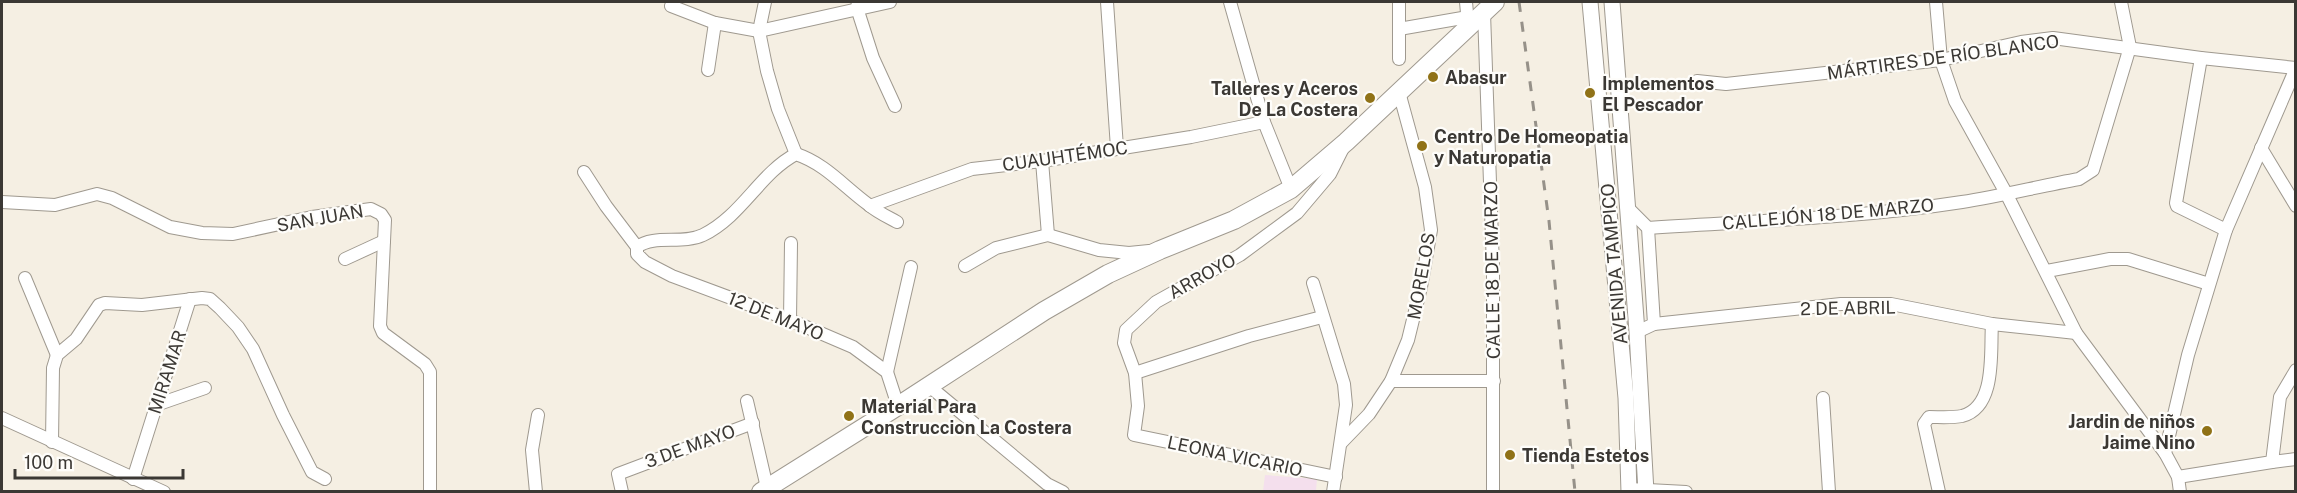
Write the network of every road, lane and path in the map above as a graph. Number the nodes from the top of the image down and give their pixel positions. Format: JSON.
{"nodes":[{"id":1,"x":765,"y":2,"type":"edge"},
{"id":2,"x":890,"y":2,"type":"edge"},
{"id":3,"x":1107,"y":2,"type":"edge"},
{"id":4,"x":1230,"y":2,"type":"edge"},
{"id":5,"x":1400,"y":2,"type":"edge"},
{"id":6,"x":1466,"y":2,"type":"edge"},
{"id":7,"x":1590,"y":2,"type":"edge"},
{"id":8,"x":1612,"y":2,"type":"edge"},
{"id":9,"x":1936,"y":2,"type":"edge"},
{"id":10,"x":2121,"y":2,"type":"edge"},
{"id":11,"x":858,"y":5,"type":"edge"},
{"id":12,"x":671,"y":6,"type":"dead end"},
{"id":13,"x":1479,"y":15,"type":"edge"},
{"id":14,"x":715,"y":23,"type":"junction"},
{"id":15,"x":1399,"y":29,"type":"junction"},
{"id":16,"x":759,"y":31,"type":"junction"},
{"id":17,"x":2130,"y":47,"type":"junction"},
{"id":18,"x":2201,"y":58,"type":"junction"},
{"id":19,"x":1400,"y":59,"type":"dead end"},
{"id":20,"x":1941,"y":60,"type":"junction"},
{"id":21,"x":2295,"y":68,"type":"edge"},
{"id":22,"x":708,"y":70,"type":"dead end"},
{"id":23,"x":1697,"y":81,"type":"dead end"},
{"id":24,"x":1399,"y":92,"type":"junction"},
{"id":25,"x":895,"y":106,"type":"dead end"},
{"id":26,"x":1264,"y":122,"type":"junction"},
{"id":27,"x":1346,"y":142,"type":"junction"},
{"id":28,"x":1117,"y":148,"type":"junction"},
{"id":29,"x":2261,"y":148,"type":"junction"},
{"id":30,"x":796,"y":154,"type":"junction"},
{"id":31,"x":1042,"y":160,"type":"junction"},
{"id":32,"x":584,"y":172,"type":"dead end"},
{"id":33,"x":1291,"y":189,"type":"junction"},
{"id":34,"x":2006,"y":193,"type":"junction"},
{"id":35,"x":2,"y":202,"type":"edge"},
{"id":36,"x":870,"y":206,"type":"junction"},
{"id":37,"x":1626,"y":206,"type":"junction"},
{"id":38,"x":2295,"y":206,"type":"edge"},
{"id":39,"x":897,"y":222,"type":"dead end"},
{"id":40,"x":1648,"y":228,"type":"junction"},
{"id":41,"x":2226,"y":230,"type":"junction"},
{"id":42,"x":1048,"y":235,"type":"junction"},
{"id":43,"x":384,"y":241,"type":"junction"},
{"id":44,"x":791,"y":243,"type":"dead end"},
{"id":45,"x":637,"y":246,"type":"junction"},
{"id":46,"x":1160,"y":250,"type":"junction"},
{"id":47,"x":345,"y":259,"type":"dead end"},
{"id":48,"x":964,"y":266,"type":"dead end"},
{"id":49,"x":911,"y":267,"type":"dead end"},
{"id":50,"x":2047,"y":271,"type":"junction"},
{"id":51,"x":25,"y":278,"type":"dead end"},
{"id":52,"x":1313,"y":283,"type":"dead end"},
{"id":53,"x":2209,"y":284,"type":"junction"},
{"id":54,"x":190,"y":299,"type":"junction"},
{"id":55,"x":1322,"y":317,"type":"junction"},
{"id":56,"x":790,"y":320,"type":"junction"},
{"id":57,"x":1654,"y":324,"type":"junction"},
{"id":58,"x":1992,"y":324,"type":"junction"},
{"id":59,"x":1637,"y":332,"type":"junction"},
{"id":60,"x":2076,"y":333,"type":"junction"},
{"id":61,"x":57,"y":355,"type":"junction"},
{"id":62,"x":2295,"y":370,"type":"edge"},
{"id":63,"x":887,"y":372,"type":"junction"},
{"id":64,"x":1135,"y":373,"type":"junction"},
{"id":65,"x":1391,"y":381,"type":"junction"},
{"id":66,"x":1494,"y":381,"type":"junction"},
{"id":67,"x":929,"y":386,"type":"junction"},
{"id":68,"x":205,"y":387,"type":"dead end"},
{"id":69,"x":1823,"y":398,"type":"dead end"},
{"id":70,"x":747,"y":401,"type":"dead end"},
{"id":71,"x":156,"y":405,"type":"junction"},
{"id":72,"x":898,"y":406,"type":"junction"},
{"id":73,"x":538,"y":415,"type":"dead end"},
{"id":74,"x":2,"y":418,"type":"edge"},
{"id":75,"x":753,"y":423,"type":"junction"},
{"id":76,"x":1134,"y":435,"type":"joint"},
{"id":77,"x":52,"y":442,"type":"junction"},
{"id":78,"x":1342,"y":442,"type":"junction"},
{"id":79,"x":2165,"y":453,"type":"junction"},
{"id":80,"x":2295,"y":459,"type":"edge"},
{"id":81,"x":2272,"y":462,"type":"junction"},
{"id":82,"x":1335,"y":477,"type":"junction"},
{"id":83,"x":2178,"y":477,"type":"junction"},
{"id":84,"x":133,"y":478,"type":"junction"},
{"id":85,"x":325,"y":479,"type":"dead end"},
{"id":86,"x":766,"y":490,"type":"edge"},
{"id":87,"x":1629,"y":490,"type":"edge"},
{"id":88,"x":1646,"y":491,"type":"edge"},
{"id":89,"x":164,"y":492,"type":"edge"},
{"id":90,"x":430,"y":492,"type":"edge"},
{"id":91,"x":536,"y":492,"type":"edge"},
{"id":92,"x":622,"y":492,"type":"edge"},
{"id":93,"x":1063,"y":492,"type":"edge"},
{"id":94,"x":1333,"y":492,"type":"edge"},
{"id":95,"x":1493,"y":492,"type":"edge"},
{"id":96,"x":1686,"y":492,"type":"edge"},
{"id":97,"x":1829,"y":492,"type":"edge"},
{"id":98,"x":1939,"y":492,"type":"edge"},
{"id":99,"x":2180,"y":492,"type":"edge"}],
"edges":[{"from":1,"to":16,"type":"street"},
{"from":2,"to":11,"type":"street"},
{"from":3,"to":28,"type":"street"},
{"from":4,"to":26,"type":"street"},
{"from":5,"to":15,"type":"street"},
{"from":6,"to":13,"type":"street","name":"CALLE 18 DE MARZO"},
{"from":7,"to":87,"type":"main road","name":"AVENIDA TAMPICO"},
{"from":8,"to":37,"type":"main road","name":"AVENIDA TAMPICO"},
{"from":9,"to":20,"type":"street"},
{"from":10,"to":17,"type":"street"},
{"from":11,"to":16,"type":"street"},
{"from":11,"to":25,"type":"street"},
{"from":12,"to":14,"type":"street"},
{"from":13,"to":15,"type":"street"},
{"from":13,"to":24,"type":"highway"},
{"from":13,"to":66,"type":"street","name":"CALLE 18 DE MARZO"},
{"from":14,"to":16,"type":"street"},
{"from":14,"to":22,"type":"street"},
{"from":15,"to":19,"type":"street"},
{"from":16,"to":30,"type":"street"},
{"from":17,"to":18,"type":"street","name":"MÁRTIRES DE RÍO BLANCO"},
{"from":17,"to":20,"type":"street","name":"MÁRTIRES DE RÍO BLANCO"},
{"from":17,"to":34,"type":"street","name":"CALLEJÓN 18 DE MARZO"},
{"from":18,"to":21,"type":"street","name":"MÁRTIRES DE RÍO BLANCO"},
{"from":18,"to":41,"type":"street"},
{"from":20,"to":23,"type":"street","name":"MÁRTIRES DE RÍO BLANCO"},
{"from":20,"to":34,"type":"street"},
{"from":21,"to":29,"type":"street"},
{"from":24,"to":27,"type":"highway"},
{"from":24,"to":65,"type":"street","name":"MORELOS"},
{"from":26,"to":28,"type":"street","name":"CUAUHTÉMOC"},
{"from":26,"to":33,"type":"street"},
{"from":27,"to":33,"type":"highway"},
{"from":27,"to":64,"type":"street","name":"ARROYO"},
{"from":28,"to":31,"type":"street","name":"CUAUHTÉMOC"},
{"from":29,"to":38,"type":"street"},
{"from":29,"to":41,"type":"street"},
{"from":30,"to":36,"type":"street"},
{"from":30,"to":45,"type":"street"},
{"from":31,"to":36,"type":"street","name":"CUAUHTÉMOC"},
{"from":31,"to":42,"type":"street"},
{"from":32,"to":45,"type":"street","name":"12 DE MAYO"},
{"from":33,"to":46,"type":"highway"},
{"from":34,"to":40,"type":"street","name":"CALLEJÓN 18 DE MARZO"},
{"from":34,"to":50,"type":"street"},
{"from":35,"to":43,"type":"street","name":"SAN JUAN"},
{"from":36,"to":39,"type":"street"},
{"from":37,"to":40,"type":"street"},
{"from":37,"to":59,"type":"main road","name":"AVENIDA TAMPICO"},
{"from":40,"to":57,"type":"street"},
{"from":41,"to":53,"type":"street"},
{"from":42,"to":46,"type":"street"},
{"from":42,"to":48,"type":"street"},
{"from":43,"to":47,"type":"street"},
{"from":43,"to":90,"type":"street","name":"SAN JUAN"},
{"from":44,"to":56,"type":"street"},
{"from":45,"to":56,"type":"street","name":"12 DE MAYO"},
{"from":46,"to":67,"type":"highway"},
{"from":49,"to":63,"type":"street"},
{"from":50,"to":53,"type":"street"},
{"from":50,"to":60,"type":"street"},
{"from":51,"to":61,"type":"street"},
{"from":52,"to":55,"type":"street"},
{"from":53,"to":79,"type":"street"},
{"from":54,"to":61,"type":"street"},
{"from":54,"to":71,"type":"street","name":"MIRAMAR"},
{"from":54,"to":85,"type":"street"},
{"from":55,"to":64,"type":"street"},
{"from":55,"to":78,"type":"street"},
{"from":56,"to":63,"type":"street","name":"12 DE MAYO"},
{"from":57,"to":58,"type":"street","name":"2 DE ABRIL"},
{"from":57,"to":59,"type":"street","name":"2 DE ABRIL"},
{"from":58,"to":60,"type":"street","name":"2 DE ABRIL"},
{"from":58,"to":98,"type":"street"},
{"from":59,"to":88,"type":"main road","name":"AVENIDA TAMPICO"},
{"from":60,"to":79,"type":"street"},
{"from":61,"to":77,"type":"street"},
{"from":62,"to":81,"type":"street"},
{"from":63,"to":72,"type":"street"},
{"from":64,"to":76,"type":"street","name":"ARROYO"},
{"from":65,"to":66,"type":"street"},
{"from":65,"to":78,"type":"street","name":"MORELOS"},
{"from":66,"to":95,"type":"street","name":"CALLE 18 DE MARZO"},
{"from":67,"to":72,"type":"highway"},
{"from":67,"to":93,"type":"street"},
{"from":68,"to":71,"type":"street"},
{"from":69,"to":97,"type":"street"},
{"from":70,"to":75,"type":"street"},
{"from":71,"to":84,"type":"street","name":"MIRAMAR"},
{"from":72,"to":86,"type":"highway"},
{"from":73,"to":91,"type":"street"},
{"from":74,"to":77,"type":"street"},
{"from":75,"to":86,"type":"street"},
{"from":75,"to":92,"type":"street","name":"3 DE MAYO"},
{"from":76,"to":82,"type":"street","name":"LEONA VICARIO"},
{"from":77,"to":84,"type":"street"},
{"from":78,"to":82,"type":"street"},
{"from":79,"to":83,"type":"street"},
{"from":80,"to":81,"type":"street"},
{"from":81,"to":83,"type":"street"},
{"from":82,"to":94,"type":"street"},
{"from":83,"to":99,"type":"street"},
{"from":84,"to":89,"type":"street"},
{"from":87,"to":88,"type":"street"},
{"from":88,"to":96,"type":"street"}]}
